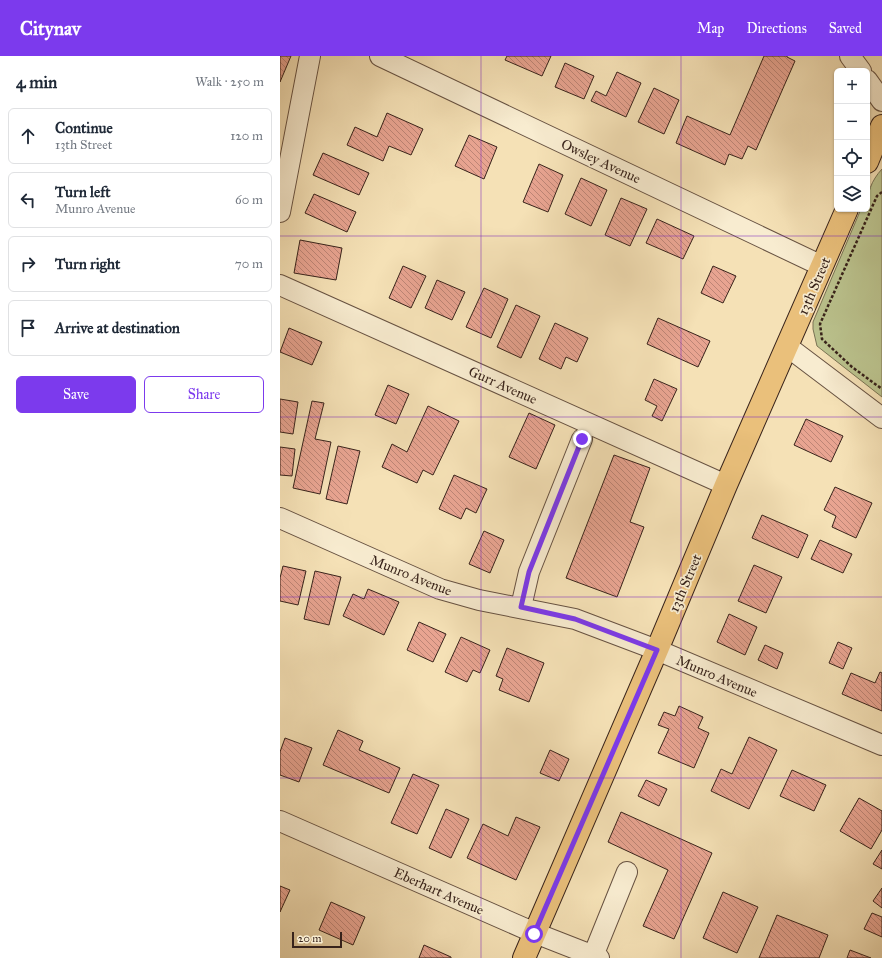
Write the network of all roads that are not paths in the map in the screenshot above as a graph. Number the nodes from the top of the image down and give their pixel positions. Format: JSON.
{"nodes":[{"id":1,"x":310,"y":56,"type":"edge"},
{"id":2,"x":380,"y":56,"type":"edge"},
{"id":3,"x":850,"y":56,"type":"edge"},
{"id":4,"x":859,"y":68,"type":"edge"},
{"id":5,"x":870,"y":84,"type":"edge"},
{"id":6,"x":882,"y":101,"type":"edge"},
{"id":7,"x":882,"y":126,"type":"edge"},
{"id":8,"x":870,"y":155,"type":"edge"},
{"id":9,"x":280,"y":212,"type":"edge"},
{"id":10,"x":846,"y":212,"type":"edge"},
{"id":11,"x":822,"y":266,"type":"junction"},
{"id":12,"x":280,"y":285,"type":"edge"},
{"id":13,"x":788,"y":346,"type":"junction"},
{"id":14,"x":882,"y":418,"type":"edge"},
{"id":15,"x":582,"y":439,"type":"dead end"},
{"id":16,"x":726,"y":485,"type":"junction"},
{"id":17,"x":280,"y":518,"type":"edge"},
{"id":18,"x":521,"y":607,"type":"junction"},
{"id":19,"x":657,"y":650,"type":"junction"},
{"id":20,"x":882,"y":745,"type":"edge"},
{"id":21,"x":280,"y":821,"type":"edge"},
{"id":22,"x":627,"y":872,"type":"dead end"},
{"id":23,"x":534,"y":934,"type":"junction"},
{"id":24,"x":596,"y":957,"type":"edge"},
{"id":25,"x":524,"y":958,"type":"edge"}],
"edges":[{"from":1,"to":9,"type":"street"},
{"from":2,"to":11,"type":"street","name":"Owsley Avenue"},
{"from":3,"to":4,"type":"street"},
{"from":5,"to":6,"type":"street"},
{"from":7,"to":8,"type":"main road"},
{"from":10,"to":11,"type":"main road","name":"13th Street"},
{"from":11,"to":13,"type":"main road","name":"13th Street"},
{"from":12,"to":16,"type":"street","name":"Gurr Avenue"},
{"from":13,"to":14,"type":"street"},
{"from":13,"to":16,"type":"main road","name":"13th Street"},
{"from":15,"to":18,"type":"street"},
{"from":16,"to":19,"type":"main road","name":"13th Street"},
{"from":17,"to":18,"type":"street","name":"Munro Avenue"},
{"from":18,"to":19,"type":"street","name":"Munro Avenue"},
{"from":19,"to":20,"type":"street","name":"Munro Avenue"},
{"from":19,"to":23,"type":"main road","name":"13th Street"},
{"from":21,"to":23,"type":"street","name":"Eberhart Avenue"},
{"from":22,"to":24,"type":"street"},
{"from":23,"to":24,"type":"street","name":"Eberhart Avenue"},
{"from":23,"to":25,"type":"main road","name":"13th Street"}]}
